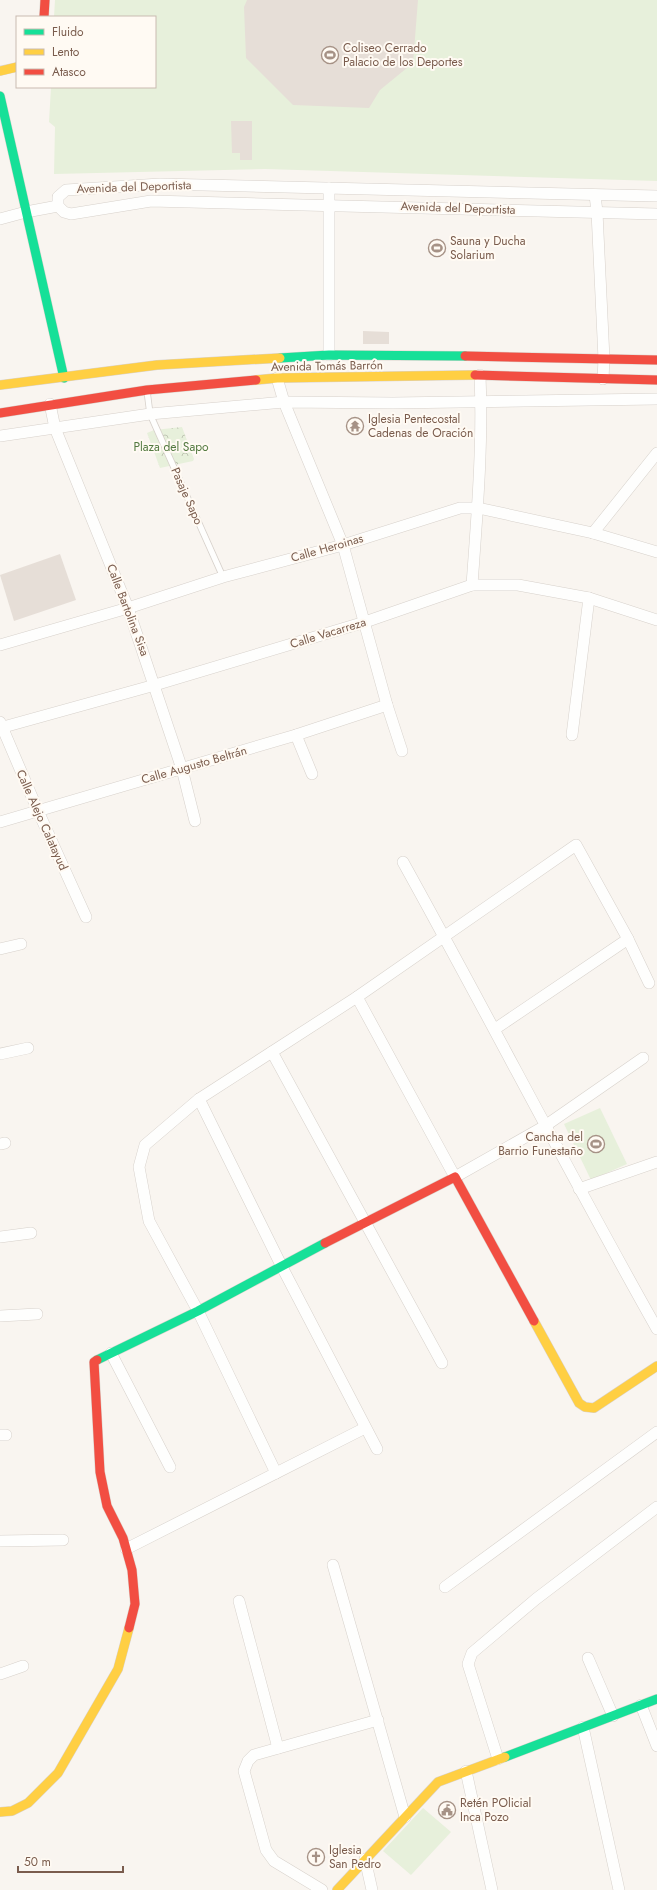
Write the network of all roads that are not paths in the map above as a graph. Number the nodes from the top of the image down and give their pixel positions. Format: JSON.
{"nodes":[{"id":1,"x":45,"y":0,"type":"edge"},
{"id":2,"x":44,"y":16,"type":"edge"},
{"id":3,"x":16,"y":66,"type":"edge"},
{"id":4,"x":0,"y":71,"type":"edge"},
{"id":5,"x":0,"y":96,"type":"edge"},
{"id":6,"x":329,"y":188,"type":"junction"},
{"id":7,"x":595,"y":195,"type":"junction"},
{"id":8,"x":657,"y":196,"type":"edge"},
{"id":9,"x":330,"y":204,"type":"junction"},
{"id":10,"x":58,"y":206,"type":"junction"},
{"id":11,"x":26,"y":212,"type":"junction"},
{"id":12,"x":597,"y":212,"type":"junction"},
{"id":13,"x":657,"y":214,"type":"edge"},
{"id":14,"x":0,"y":219,"type":"edge"},
{"id":15,"x":329,"y":355,"type":"junction"},
{"id":16,"x":604,"y":359,"type":"junction"},
{"id":17,"x":657,"y":360,"type":"edge"},
{"id":18,"x":480,"y":375,"type":"junction"},
{"id":19,"x":64,"y":378,"type":"junction"},
{"id":20,"x":277,"y":378,"type":"junction"},
{"id":21,"x":603,"y":379,"type":"junction"},
{"id":22,"x":657,"y":380,"type":"edge"},
{"id":23,"x":0,"y":385,"type":"edge"},
{"id":24,"x":147,"y":390,"type":"junction"},
{"id":25,"x":657,"y":399,"type":"edge"},
{"id":26,"x":284,"y":402,"type":"junction"},
{"id":27,"x":481,"y":402,"type":"junction"},
{"id":28,"x":50,"y":404,"type":"junction"},
{"id":29,"x":0,"y":412,"type":"edge"},
{"id":30,"x":150,"y":414,"type":"junction"},
{"id":31,"x":55,"y":428,"type":"junction"},
{"id":32,"x":0,"y":436,"type":"edge"},
{"id":33,"x":657,"y":453,"type":"edge"},
{"id":34,"x":478,"y":508,"type":"junction"},
{"id":35,"x":593,"y":533,"type":"junction"},
{"id":36,"x":343,"y":545,"type":"junction"},
{"id":37,"x":657,"y":552,"type":"edge"},
{"id":38,"x":224,"y":577,"type":"junction"},
{"id":39,"x":472,"y":585,"type":"junction"},
{"id":40,"x":589,"y":598,"type":"junction"},
{"id":41,"x":128,"y":608,"type":"junction"},
{"id":42,"x":657,"y":620,"type":"edge"},
{"id":43,"x":365,"y":622,"type":"junction"},
{"id":44,"x":0,"y":645,"type":"edge"},
{"id":45,"x":155,"y":685,"type":"junction"},
{"id":46,"x":387,"y":705,"type":"junction"},
{"id":47,"x":1,"y":726,"type":"edge"},
{"id":48,"x":296,"y":735,"type":"junction"},
{"id":49,"x":572,"y":735,"type":"dead end"},
{"id":50,"x":402,"y":751,"type":"dead end"},
{"id":51,"x":182,"y":769,"type":"junction"},
{"id":52,"x":312,"y":774,"type":"dead end"},
{"id":53,"x":38,"y":811,"type":"junction"},
{"id":54,"x":195,"y":821,"type":"dead end"},
{"id":55,"x":0,"y":822,"type":"edge"},
{"id":56,"x":403,"y":862,"type":"dead end"},
{"id":57,"x":86,"y":917,"type":"dead end"},
{"id":58,"x":445,"y":936,"type":"junction"},
{"id":59,"x":628,"y":939,"type":"junction"},
{"id":60,"x":21,"y":944,"type":"dead end"},
{"id":61,"x":0,"y":950,"type":"edge"},
{"id":62,"x":650,"y":983,"type":"dead end"},
{"id":63,"x":357,"y":997,"type":"junction"},
{"id":64,"x":495,"y":1029,"type":"junction"},
{"id":65,"x":28,"y":1048,"type":"dead end"},
{"id":66,"x":272,"y":1052,"type":"junction"},
{"id":67,"x":0,"y":1054,"type":"edge"},
{"id":68,"x":643,"y":1058,"type":"dead end"},
{"id":69,"x":199,"y":1099,"type":"junction"},
{"id":70,"x":545,"y":1126,"type":"junction"},
{"id":71,"x":657,"y":1162,"type":"edge"},
{"id":72,"x":455,"y":1177,"type":"junction"},
{"id":73,"x":579,"y":1189,"type":"junction"},
{"id":74,"x":366,"y":1221,"type":"junction"},
{"id":75,"x":31,"y":1233,"type":"dead end"},
{"id":76,"x":0,"y":1237,"type":"edge"},
{"id":77,"x":282,"y":1267,"type":"junction"},
{"id":78,"x":198,"y":1311,"type":"junction"},
{"id":79,"x":37,"y":1314,"type":"dead end"},
{"id":80,"x":0,"y":1316,"type":"edge"},
{"id":81,"x":657,"y":1329,"type":"edge"},
{"id":82,"x":111,"y":1353,"type":"junction"},
{"id":83,"x":442,"y":1363,"type":"dead end"},
{"id":84,"x":657,"y":1366,"type":"edge"},
{"id":85,"x":366,"y":1428,"type":"junction"},
{"id":86,"x":657,"y":1432,"type":"edge"},
{"id":87,"x":377,"y":1450,"type":"dead end"},
{"id":88,"x":170,"y":1467,"type":"dead end"},
{"id":89,"x":276,"y":1473,"type":"junction"},
{"id":90,"x":657,"y":1507,"type":"edge"},
{"id":91,"x":63,"y":1540,"type":"dead end"},
{"id":92,"x":0,"y":1541,"type":"edge"},
{"id":93,"x":126,"y":1549,"type":"junction"},
{"id":94,"x":333,"y":1566,"type":"dead end"},
{"id":95,"x":445,"y":1587,"type":"dead end"},
{"id":96,"x":239,"y":1601,"type":"dead end"},
{"id":97,"x":588,"y":1658,"type":"dead end"},
{"id":98,"x":23,"y":1666,"type":"dead end"},
{"id":99,"x":0,"y":1674,"type":"edge"},
{"id":100,"x":657,"y":1699,"type":"edge"},
{"id":101,"x":641,"y":1705,"type":"junction"},
{"id":102,"x":613,"y":1716,"type":"junction"},
{"id":103,"x":378,"y":1720,"type":"junction"},
{"id":104,"x":583,"y":1727,"type":"junction"},
{"id":105,"x":657,"y":1746,"type":"edge"},
{"id":106,"x":278,"y":1748,"type":"junction"},
{"id":107,"x":498,"y":1759,"type":"junction"},
{"id":108,"x":466,"y":1771,"type":"junction"},
{"id":109,"x":0,"y":1812,"type":"edge"},
{"id":110,"x":405,"y":1817,"type":"junction"},
{"id":111,"x":365,"y":1859,"type":"junction"},
{"id":112,"x":322,"y":1890,"type":"edge"},
{"id":113,"x":337,"y":1890,"type":"edge"},
{"id":114,"x":372,"y":1890,"type":"edge"},
{"id":115,"x":492,"y":1890,"type":"edge"},
{"id":116,"x":618,"y":1890,"type":"edge"}],
"edges":[{"from":1,"to":2,"type":"street"},
{"from":3,"to":4,"type":"street"},
{"from":5,"to":11,"type":"street"},
{"from":6,"to":7,"type":"street","name":"Avenida del Deportista"},
{"from":6,"to":9,"type":"street"},
{"from":6,"to":10,"type":"street","name":"Avenida del Deportista"},
{"from":7,"to":8,"type":"street","name":"Avenida del Deportista"},
{"from":7,"to":12,"type":"street"},
{"from":9,"to":10,"type":"street","name":"Avenida del Deportista"},
{"from":9,"to":12,"type":"street","name":"Avenida del Deportista"},
{"from":9,"to":15,"type":"street"},
{"from":10,"to":11,"type":"street"},
{"from":11,"to":14,"type":"street"},
{"from":11,"to":19,"type":"street"},
{"from":12,"to":13,"type":"street","name":"Avenida del Deportista"},
{"from":12,"to":16,"type":"street"},
{"from":15,"to":16,"type":"street","name":"Avenida Tomás Barrón"},
{"from":15,"to":19,"type":"street","name":"Avenida Tomás Barrón"},
{"from":16,"to":17,"type":"street","name":"Avenida Tomás Barrón"},
{"from":16,"to":21,"type":"street"},
{"from":18,"to":20,"type":"street","name":"Avenida Tomás Barrón"},
{"from":18,"to":21,"type":"street","name":"Avenida Tomás Barrón"},
{"from":18,"to":27,"type":"street"},
{"from":19,"to":23,"type":"street","name":"Avenida Tomás Barrón"},
{"from":20,"to":24,"type":"street","name":"Avenida Tomás Barrón"},
{"from":20,"to":26,"type":"street"},
{"from":21,"to":22,"type":"street","name":"Avenida Tomás Barrón"},
{"from":24,"to":28,"type":"street","name":"Avenida Tomás Barrón"},
{"from":24,"to":30,"type":"lane","name":"Pasaje Sapo"},
{"from":25,"to":27,"type":"street"},
{"from":26,"to":27,"type":"street"},
{"from":26,"to":30,"type":"street"},
{"from":26,"to":36,"type":"street"},
{"from":27,"to":34,"type":"street"},
{"from":28,"to":29,"type":"street","name":"Avenida Tomás Barrón"},
{"from":28,"to":31,"type":"street","name":"Calle Bartolina Sisa"},
{"from":30,"to":31,"type":"street"},
{"from":30,"to":38,"type":"lane","name":"Pasaje Sapo"},
{"from":31,"to":32,"type":"street"},
{"from":31,"to":41,"type":"street","name":"Calle Bartolina Sisa"},
{"from":33,"to":35,"type":"street"},
{"from":34,"to":35,"type":"street","name":"Calle Heroinas"},
{"from":34,"to":36,"type":"street","name":"Calle Heroinas"},
{"from":34,"to":39,"type":"street"},
{"from":35,"to":37,"type":"street","name":"Calle Heroinas"},
{"from":36,"to":38,"type":"street","name":"Calle Heroinas"},
{"from":36,"to":43,"type":"street"},
{"from":38,"to":41,"type":"street","name":"Calle Heroinas"},
{"from":39,"to":40,"type":"street","name":"Calle Vacarreza"},
{"from":39,"to":43,"type":"street","name":"Calle Vacarreza"},
{"from":40,"to":42,"type":"street","name":"Calle Vacarreza"},
{"from":40,"to":49,"type":"street"},
{"from":41,"to":44,"type":"street","name":"Calle Heroinas"},
{"from":41,"to":45,"type":"street","name":"Calle Bartolina Sisa"},
{"from":43,"to":45,"type":"street","name":"Calle Vacarreza"},
{"from":43,"to":46,"type":"street"},
{"from":45,"to":47,"type":"street","name":"Calle Vacarreza"},
{"from":45,"to":51,"type":"street","name":"Calle Bartolina Sisa"},
{"from":46,"to":48,"type":"street","name":"Calle Augusto Beltrán"},
{"from":46,"to":50,"type":"street"},
{"from":47,"to":53,"type":"street","name":"Calle Alejo Calatayud"},
{"from":48,"to":51,"type":"street","name":"Calle Augusto Beltrán"},
{"from":48,"to":52,"type":"street"},
{"from":51,"to":53,"type":"street","name":"Calle Augusto Beltrán"},
{"from":51,"to":54,"type":"street","name":"Calle Bartolina Sisa"},
{"from":53,"to":55,"type":"street","name":"Calle Augusto Beltrán"},
{"from":53,"to":57,"type":"street","name":"Calle Alejo Calatayud"},
{"from":56,"to":58,"type":"street"},
{"from":58,"to":59,"type":"street"},
{"from":58,"to":63,"type":"street"},
{"from":58,"to":64,"type":"street"},
{"from":59,"to":62,"type":"street"},
{"from":59,"to":64,"type":"street"},
{"from":60,"to":61,"type":"street"},
{"from":63,"to":66,"type":"street"},
{"from":63,"to":72,"type":"street"},
{"from":64,"to":70,"type":"street"},
{"from":65,"to":67,"type":"street"},
{"from":66,"to":69,"type":"street"},
{"from":66,"to":74,"type":"street"},
{"from":68,"to":70,"type":"street"},
{"from":69,"to":77,"type":"street"},
{"from":69,"to":78,"type":"street"},
{"from":70,"to":72,"type":"street"},
{"from":70,"to":73,"type":"street"},
{"from":71,"to":73,"type":"street"},
{"from":72,"to":74,"type":"street"},
{"from":72,"to":84,"type":"street"},
{"from":73,"to":81,"type":"street"},
{"from":74,"to":77,"type":"street"},
{"from":74,"to":83,"type":"street"},
{"from":75,"to":76,"type":"street"},
{"from":77,"to":78,"type":"street"},
{"from":77,"to":85,"type":"street"},
{"from":78,"to":82,"type":"street"},
{"from":78,"to":89,"type":"street"},
{"from":79,"to":80,"type":"street"},
{"from":82,"to":88,"type":"street"},
{"from":82,"to":93,"type":"street"},
{"from":85,"to":87,"type":"street"},
{"from":85,"to":89,"type":"street"},
{"from":86,"to":95,"type":"street"},
{"from":89,"to":93,"type":"street"},
{"from":90,"to":107,"type":"street"},
{"from":91,"to":92,"type":"street"},
{"from":93,"to":109,"type":"street"},
{"from":94,"to":103,"type":"street"},
{"from":96,"to":106,"type":"street"},
{"from":97,"to":102,"type":"street"},
{"from":98,"to":99,"type":"street"},
{"from":100,"to":101,"type":"street"},
{"from":101,"to":102,"type":"street"},
{"from":101,"to":105,"type":"street"},
{"from":102,"to":104,"type":"street"},
{"from":103,"to":106,"type":"street"},
{"from":103,"to":110,"type":"street"},
{"from":104,"to":107,"type":"street"},
{"from":104,"to":116,"type":"street"},
{"from":106,"to":112,"type":"street"},
{"from":107,"to":108,"type":"street"},
{"from":108,"to":110,"type":"street"},
{"from":108,"to":115,"type":"street"},
{"from":110,"to":111,"type":"street"},
{"from":111,"to":113,"type":"street"},
{"from":111,"to":114,"type":"street"}]}
